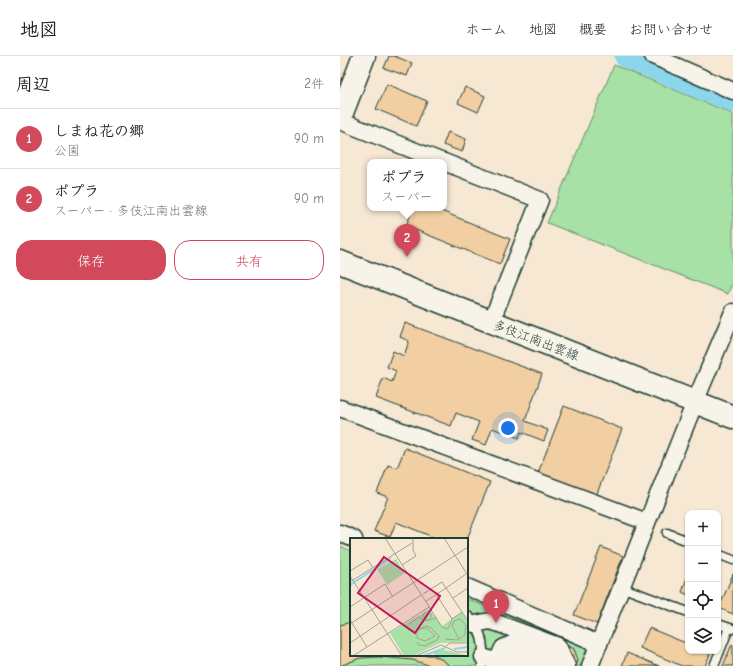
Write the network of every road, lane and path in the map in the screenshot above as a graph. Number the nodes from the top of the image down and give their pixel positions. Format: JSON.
{"nodes":[{"id":1,"x":364,"y":56,"type":"edge"},
{"id":2,"x":654,"y":56,"type":"edge"},
{"id":3,"x":733,"y":91,"type":"edge"},
{"id":4,"x":340,"y":118,"type":"edge"},
{"id":5,"x":340,"y":122,"type":"edge"},
{"id":6,"x":436,"y":159,"type":"edge"},
{"id":7,"x":447,"y":163,"type":"edge"},
{"id":8,"x":340,"y":262,"type":"edge"},
{"id":9,"x":733,"y":312,"type":"edge"},
{"id":10,"x":491,"y":322,"type":"junction"},
{"id":11,"x":695,"y":402,"type":"junction"},
{"id":12,"x":340,"y":408,"type":"edge"},
{"id":13,"x":733,"y":417,"type":"edge"},
{"id":14,"x":647,"y":522,"type":"junction"},
{"id":15,"x":340,"y":533,"type":"edge"},
{"id":16,"x":667,"y":533,"type":"dead end"},
{"id":17,"x":352,"y":538,"type":"edge"},
{"id":18,"x":685,"y":540,"type":"edge"},
{"id":19,"x":721,"y":555,"type":"edge"},
{"id":20,"x":733,"y":560,"type":"edge"},
{"id":21,"x":468,"y":587,"type":"edge"},
{"id":22,"x":622,"y":587,"type":"junction"},
{"id":23,"x":685,"y":611,"type":"edge"},
{"id":24,"x":471,"y":619,"type":"edge"},
{"id":25,"x":721,"y":625,"type":"edge"},
{"id":26,"x":731,"y":629,"type":"edge"},
{"id":27,"x":543,"y":641,"type":"junction"},
{"id":28,"x":599,"y":644,"type":"junction"},
{"id":29,"x":511,"y":657,"type":"edge"},
{"id":30,"x":557,"y":665,"type":"edge"},
{"id":31,"x":590,"y":666,"type":"edge"},
{"id":32,"x":714,"y":666,"type":"edge"}],
"edges":[{"from":1,"to":4,"type":"main road"},
{"from":2,"to":3,"type":"street"},
{"from":5,"to":6,"type":"street"},
{"from":7,"to":10,"type":"street"},
{"from":8,"to":10,"type":"main road","name":"多伎江南出雲線"},
{"from":9,"to":11,"type":"street"},
{"from":10,"to":11,"type":"main road","name":"多伎江南出雲線"},
{"from":11,"to":13,"type":"main road","name":"多伎江南出雲線"},
{"from":11,"to":14,"type":"street"},
{"from":12,"to":14,"type":"street"},
{"from":14,"to":22,"type":"street"},
{"from":15,"to":17,"type":"street"},
{"from":16,"to":18,"type":"lane"},
{"from":19,"to":20,"type":"lane"},
{"from":21,"to":28,"type":"street"},
{"from":22,"to":23,"type":"lane"},
{"from":22,"to":28,"type":"street"},
{"from":24,"to":29,"type":"lane"},
{"from":24,"to":29,"type":"street"},
{"from":25,"to":26,"type":"lane"},
{"from":26,"to":32,"type":"lane"},
{"from":27,"to":29,"type":"street"},
{"from":27,"to":29,"type":"street"},
{"from":27,"to":30,"type":"street"},
{"from":28,"to":31,"type":"street"},
{"from":29,"to":30,"type":"street"}]}
